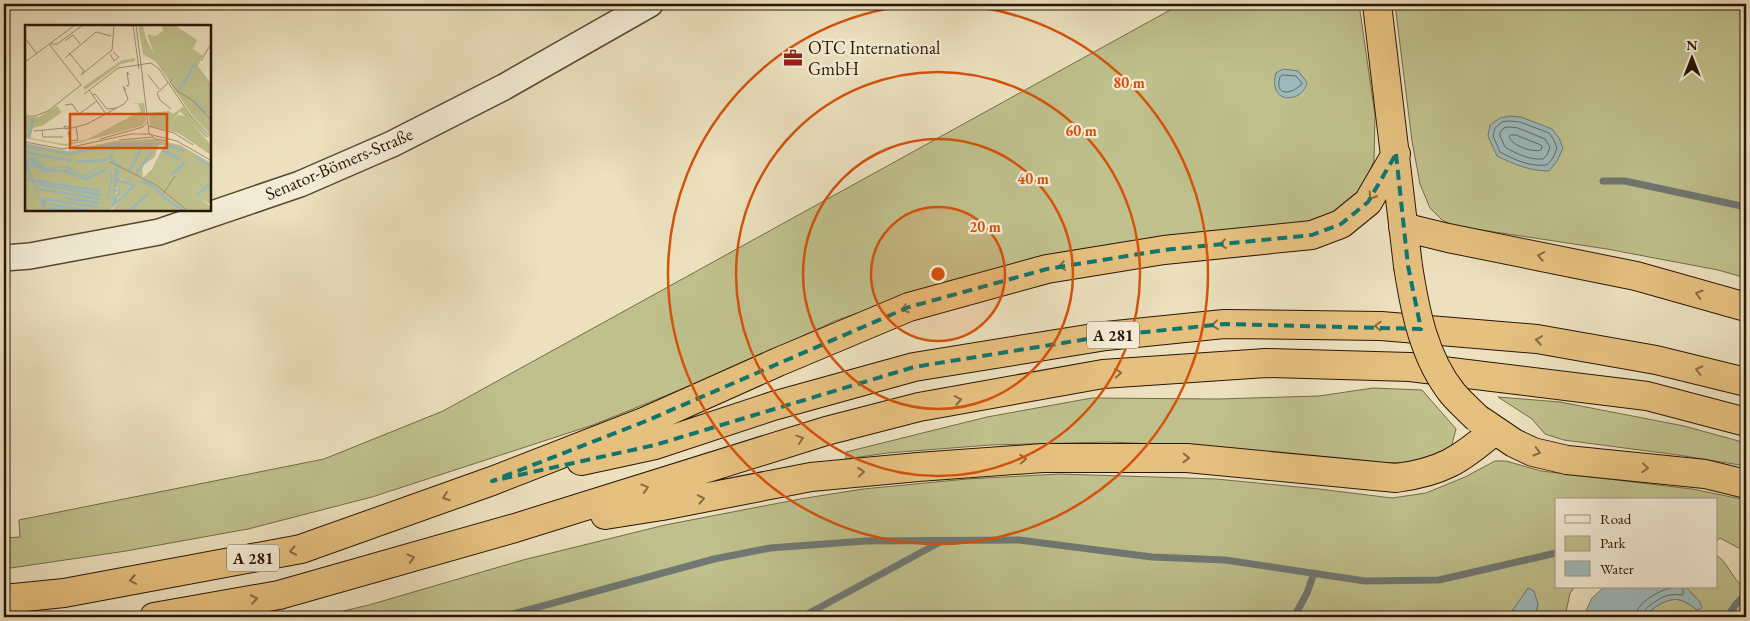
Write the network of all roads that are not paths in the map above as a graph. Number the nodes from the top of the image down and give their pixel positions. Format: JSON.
{"nodes":[{"id":1,"x":650,"y":4,"type":"edge"},
{"id":2,"x":1377,"y":4,"type":"edge"},
{"id":3,"x":1396,"y":154,"type":"junction"},
{"id":4,"x":1403,"y":227,"type":"junction"},
{"id":5,"x":4,"y":258,"type":"edge"},
{"id":6,"x":1746,"y":307,"type":"edge"},
{"id":7,"x":1746,"y":382,"type":"edge"},
{"id":8,"x":1746,"y":422,"type":"edge"},
{"id":9,"x":1486,"y":425,"type":"junction"},
{"id":10,"x":492,"y":480,"type":"junction"},
{"id":11,"x":1746,"y":484,"type":"edge"},
{"id":12,"x":515,"y":528,"type":"junction"},
{"id":13,"x":4,"y":599,"type":"edge"},
{"id":14,"x":154,"y":617,"type":"edge"}],
"edges":[{"from":1,"to":5,"type":"street","name":"Senator-Bömers-Straße"},
{"from":2,"to":3,"type":"highway"},
{"from":3,"to":4,"type":"highway"},
{"from":3,"to":10,"type":"highway","one_way":true},
{"from":6,"to":4,"type":"highway","one_way":true},
{"from":4,"to":9,"type":"highway","bridge":true},
{"from":7,"to":10,"type":"highway","number":"A 281","one_way":true},
{"from":12,"to":8,"type":"highway","number":"A 281","one_way":true},
{"from":9,"to":11,"type":"highway","one_way":true},
{"from":12,"to":9,"type":"highway","one_way":true},
{"from":10,"to":13,"type":"highway","number":"A 281","one_way":true},
{"from":14,"to":12,"type":"highway","number":"A 281","one_way":true}]}
